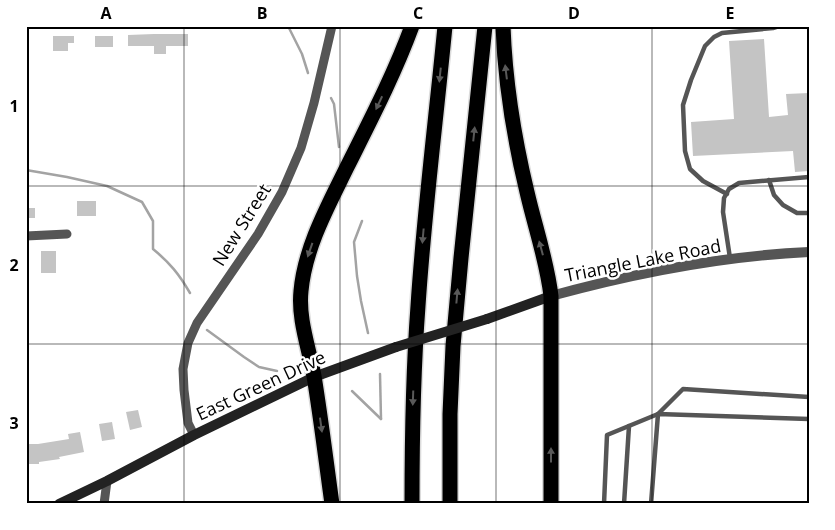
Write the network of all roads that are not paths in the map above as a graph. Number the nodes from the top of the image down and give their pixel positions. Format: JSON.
{"nodes":[{"id":1,"x":332,"y":26,"type":"edge"},
{"id":2,"x":412,"y":26,"type":"edge"},
{"id":3,"x":446,"y":26,"type":"edge"},
{"id":4,"x":485,"y":26,"type":"edge"},
{"id":5,"x":503,"y":26,"type":"edge"},
{"id":6,"x":779,"y":26,"type":"edge"},
{"id":7,"x":809,"y":177,"type":"edge"},
{"id":8,"x":769,"y":180,"type":"junction"},
{"id":9,"x":727,"y":194,"type":"junction"},
{"id":10,"x":809,"y":213,"type":"edge"},
{"id":11,"x":67,"y":234,"type":"dead end"},
{"id":12,"x":26,"y":236,"type":"edge"},
{"id":13,"x":809,"y":252,"type":"edge"},
{"id":14,"x":730,"y":260,"type":"junction"},
{"id":15,"x":551,"y":296,"type":"junction"},
{"id":16,"x":486,"y":319,"type":"joint"},
{"id":17,"x":314,"y":377,"type":"junction"},
{"id":18,"x":809,"y":397,"type":"edge"},
{"id":19,"x":450,"y":414,"type":"junction"},
{"id":20,"x":658,"y":414,"type":"junction"},
{"id":21,"x":809,"y":419,"type":"edge"},
{"id":22,"x":629,"y":426,"type":"junction"},
{"id":23,"x":194,"y":435,"type":"junction"},
{"id":24,"x":106,"y":481,"type":"junction"},
{"id":25,"x":59,"y":504,"type":"edge"},
{"id":26,"x":104,"y":504,"type":"edge"},
{"id":27,"x":332,"y":504,"type":"edge"},
{"id":28,"x":412,"y":504,"type":"edge"},
{"id":29,"x":450,"y":504,"type":"edge"},
{"id":30,"x":458,"y":504,"type":"edge"},
{"id":31,"x":551,"y":504,"type":"edge"},
{"id":32,"x":604,"y":504,"type":"edge"},
{"id":33,"x":624,"y":504,"type":"edge"},
{"id":34,"x":651,"y":504,"type":"edge"}],
"edges":[{"from":1,"to":23,"type":"street","name":"New Street"},
{"from":2,"to":17,"type":"highway","one_way":true},
{"from":3,"to":28,"type":"highway","one_way":true},
{"from":19,"to":4,"type":"highway","one_way":true},
{"from":15,"to":5,"type":"highway","one_way":true},
{"from":6,"to":9,"type":"lane"},
{"from":7,"to":8,"type":"lane"},
{"from":8,"to":9,"type":"lane"},
{"from":8,"to":10,"type":"lane"},
{"from":9,"to":14,"type":"lane"},
{"from":11,"to":12,"type":"street"},
{"from":13,"to":14,"type":"street","name":"Triangle Lake Road"},
{"from":14,"to":15,"type":"street","name":"Triangle Lake Road"},
{"from":15,"to":16,"type":"main road","name":"Triangle Lake Road"},
{"from":31,"to":15,"type":"highway","one_way":true},
{"from":16,"to":17,"type":"main road","name":"East Green Drive","bridge":true},
{"from":17,"to":23,"type":"main road","name":"East Green Drive"},
{"from":17,"to":27,"type":"highway","one_way":true},
{"from":18,"to":20,"type":"lane"},
{"from":19,"to":29,"type":"highway"},
{"from":19,"to":30,"type":"highway"},
{"from":20,"to":21,"type":"lane"},
{"from":20,"to":22,"type":"lane"},
{"from":20,"to":34,"type":"lane"},
{"from":22,"to":32,"type":"lane"},
{"from":22,"to":33,"type":"lane"},
{"from":23,"to":24,"type":"main road","name":"East Green Drive"},
{"from":24,"to":25,"type":"main road","name":"East Green Drive"},
{"from":24,"to":26,"type":"street"}]}
